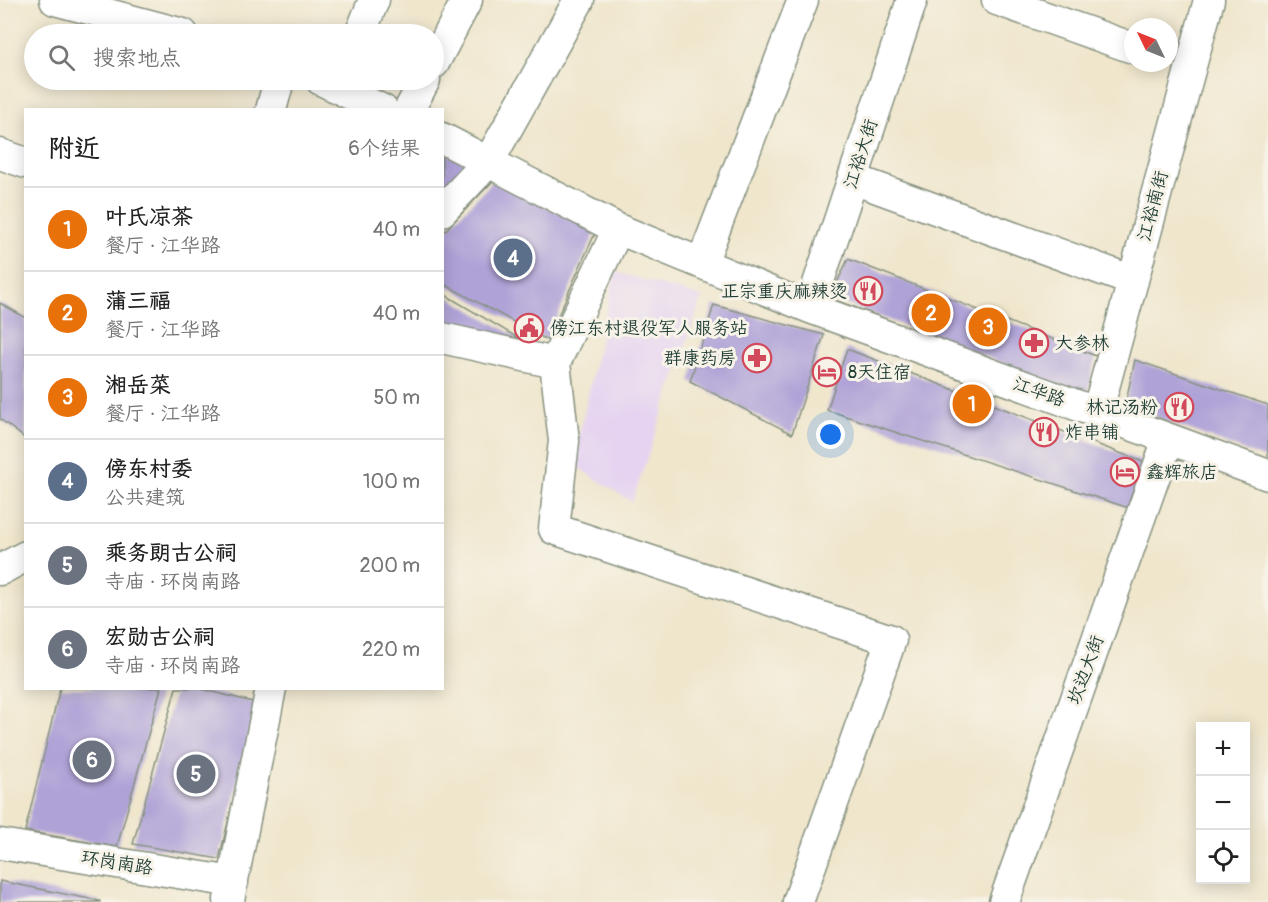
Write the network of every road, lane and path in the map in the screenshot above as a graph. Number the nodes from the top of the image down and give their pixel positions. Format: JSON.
{"nodes":[{"id":1,"x":55,"y":0,"type":"edge"},
{"id":2,"x":374,"y":0,"type":"edge"},
{"id":3,"x":466,"y":0,"type":"edge"},
{"id":4,"x":579,"y":0,"type":"edge"},
{"id":5,"x":803,"y":0,"type":"edge"},
{"id":6,"x":912,"y":0,"type":"edge"},
{"id":7,"x":997,"y":0,"type":"edge"},
{"id":8,"x":1209,"y":0,"type":"edge"},
{"id":9,"x":145,"y":24,"type":"edge"},
{"id":10,"x":364,"y":24,"type":"edge"},
{"id":11,"x":444,"y":43,"type":"edge"},
{"id":12,"x":1124,"y":45,"type":"edge"},
{"id":13,"x":1180,"y":64,"type":"edge"},
{"id":14,"x":276,"y":90,"type":"edge"},
{"id":15,"x":347,"y":90,"type":"edge"},
{"id":16,"x":420,"y":90,"type":"edge"},
{"id":17,"x":272,"y":108,"type":"edge"},
{"id":18,"x":378,"y":108,"type":"edge"},
{"id":19,"x":410,"y":108,"type":"edge"},
{"id":20,"x":444,"y":139,"type":"edge"},
{"id":21,"x":0,"y":154,"type":"edge"},
{"id":22,"x":489,"y":161,"type":"junction"},
{"id":23,"x":24,"y":162,"type":"edge"},
{"id":24,"x":853,"y":179,"type":"junction"},
{"id":25,"x":444,"y":209,"type":"edge"},
{"id":26,"x":618,"y":229,"type":"junction"},
{"id":27,"x":702,"y":263,"type":"junction"},
{"id":28,"x":1133,"y":281,"type":"junction"},
{"id":29,"x":810,"y":308,"type":"junction"},
{"id":30,"x":444,"y":338,"type":"edge"},
{"id":31,"x":555,"y":363,"type":"junction"},
{"id":32,"x":1097,"y":413,"type":"junction"},
{"id":33,"x":1168,"y":439,"type":"junction"},
{"id":34,"x":1268,"y":475,"type":"edge"},
{"id":35,"x":24,"y":557,"type":"edge"},
{"id":36,"x":0,"y":570,"type":"edge"},
{"id":37,"x":271,"y":690,"type":"edge"},
{"id":38,"x":0,"y":844,"type":"edge"},
{"id":39,"x":231,"y":892,"type":"edge"},
{"id":40,"x":798,"y":902,"type":"edge"},
{"id":41,"x":1004,"y":902,"type":"edge"}],
"edges":[{"from":1,"to":9,"type":"street"},
{"from":2,"to":10,"type":"street"},
{"from":3,"to":11,"type":"street"},
{"from":4,"to":22,"type":"street"},
{"from":5,"to":27,"type":"street"},
{"from":6,"to":24,"type":"street","name":"江裕大街"},
{"from":7,"to":12,"type":"street"},
{"from":8,"to":13,"type":"street","name":"江裕南街"},
{"from":13,"to":28,"type":"street","name":"江裕南街"},
{"from":14,"to":17,"type":"street"},
{"from":15,"to":18,"type":"street"},
{"from":16,"to":19,"type":"street"},
{"from":20,"to":22,"type":"street","name":"江华路"},
{"from":21,"to":23,"type":"street"},
{"from":22,"to":25,"type":"street"},
{"from":22,"to":26,"type":"street","name":"江华路"},
{"from":24,"to":28,"type":"street"},
{"from":24,"to":29,"type":"street","name":"江裕大街"},
{"from":26,"to":27,"type":"street","name":"江华路"},
{"from":26,"to":31,"type":"street"},
{"from":27,"to":29,"type":"street","name":"江华路"},
{"from":28,"to":32,"type":"street","name":"江裕南街"},
{"from":29,"to":32,"type":"street","name":"江华路"},
{"from":30,"to":31,"type":"street"},
{"from":31,"to":40,"type":"street"},
{"from":32,"to":33,"type":"street","name":"江华路"},
{"from":33,"to":34,"type":"street","name":"江华路"},
{"from":33,"to":41,"type":"street","name":"坎边大街"},
{"from":35,"to":36,"type":"street"},
{"from":37,"to":39,"type":"street"},
{"from":38,"to":39,"type":"street","name":"环岗南路"}]}
